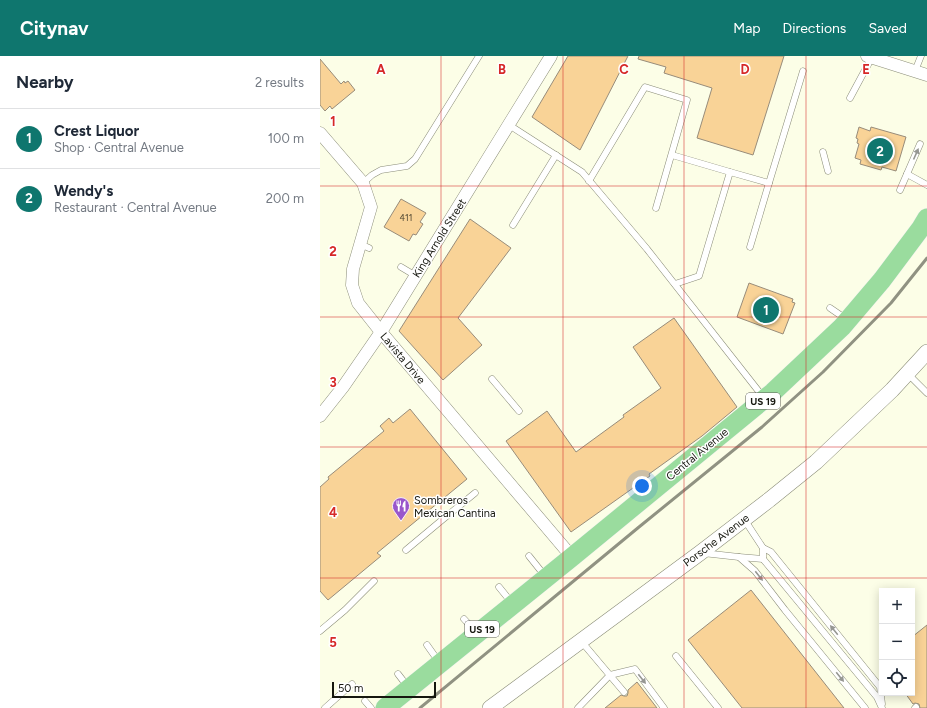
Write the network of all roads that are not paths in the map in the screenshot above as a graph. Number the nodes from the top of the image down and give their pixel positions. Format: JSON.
{"nodes":[{"id":1,"x":479,"y":56,"type":"edge"},
{"id":2,"x":552,"y":56,"type":"edge"},
{"id":3,"x":921,"y":56,"type":"edge"},
{"id":4,"x":870,"y":57,"type":"edge"},
{"id":5,"x":803,"y":71,"type":"dead end"},
{"id":6,"x":915,"y":71,"type":"junction"},
{"id":7,"x":927,"y":75,"type":"edge"},
{"id":8,"x":850,"y":98,"type":"dead end"},
{"id":9,"x":509,"y":125,"type":"junction"},
{"id":10,"x":320,"y":133,"type":"edge"},
{"id":11,"x":920,"y":144,"type":"dead end"},
{"id":12,"x":823,"y":152,"type":"dead end"},
{"id":13,"x":556,"y":155,"type":"junction"},
{"id":14,"x":672,"y":155,"type":"junction"},
{"id":15,"x":828,"y":171,"type":"dead end"},
{"id":16,"x":730,"y":172,"type":"junction"},
{"id":17,"x":907,"y":174,"type":"junction"},
{"id":18,"x":589,"y":181,"type":"junction"},
{"id":19,"x":363,"y":183,"type":"junction"},
{"id":20,"x":769,"y":183,"type":"junction"},
{"id":21,"x":927,"y":185,"type":"edge"},
{"id":22,"x":900,"y":190,"type":"dead end"},
{"id":23,"x":656,"y":208,"type":"dead end"},
{"id":24,"x":927,"y":218,"type":"edge"},
{"id":25,"x":513,"y":225,"type":"dead end"},
{"id":26,"x":750,"y":247,"type":"dead end"},
{"id":27,"x":401,"y":267,"type":"dead end"},
{"id":28,"x":416,"y":276,"type":"junction"},
{"id":29,"x":675,"y":284,"type":"junction"},
{"id":30,"x":830,"y":308,"type":"dead end"},
{"id":31,"x":847,"y":320,"type":"junction"},
{"id":32,"x":381,"y":332,"type":"junction"},
{"id":33,"x":927,"y":352,"type":"edge"},
{"id":34,"x":908,"y":373,"type":"junction"},
{"id":35,"x":492,"y":379,"type":"dead end"},
{"id":36,"x":927,"y":393,"type":"edge"},
{"id":37,"x":765,"y":399,"type":"junction"},
{"id":38,"x":519,"y":411,"type":"dead end"},
{"id":39,"x":320,"y":416,"type":"edge"},
{"id":40,"x":475,"y":493,"type":"dead end"},
{"id":41,"x":744,"y":518,"type":"junction"},
{"id":42,"x":763,"y":548,"type":"junction"},
{"id":43,"x":406,"y":550,"type":"dead end"},
{"id":44,"x":700,"y":553,"type":"junction"},
{"id":45,"x":529,"y":556,"type":"dead end"},
{"id":46,"x":572,"y":557,"type":"junction"},
{"id":47,"x":739,"y":558,"type":"junction"},
{"id":48,"x":763,"y":559,"type":"junction"},
{"id":49,"x":546,"y":577,"type":"junction"},
{"id":50,"x":374,"y":581,"type":"dead end"},
{"id":51,"x":499,"y":587,"type":"dead end"},
{"id":52,"x":513,"y":604,"type":"junction"},
{"id":53,"x":464,"y":619,"type":"dead end"},
{"id":54,"x":320,"y":631,"type":"edge"},
{"id":55,"x":477,"y":634,"type":"junction"},
{"id":56,"x":581,"y":641,"type":"junction"},
{"id":57,"x":427,"y":645,"type":"dead end"},
{"id":58,"x":676,"y":656,"type":"dead end"},
{"id":59,"x":440,"y":664,"type":"junction"},
{"id":60,"x":610,"y":675,"type":"junction"},
{"id":61,"x":352,"y":684,"type":"dead end"},
{"id":62,"x":624,"y":692,"type":"dead end"},
{"id":63,"x":365,"y":701,"type":"dead end"},
{"id":64,"x":325,"y":708,"type":"edge"},
{"id":65,"x":371,"y":708,"type":"edge"},
{"id":66,"x":385,"y":708,"type":"edge"},
{"id":67,"x":490,"y":708,"type":"edge"},
{"id":68,"x":578,"y":708,"type":"edge"},
{"id":69,"x":664,"y":708,"type":"edge"},
{"id":70,"x":718,"y":708,"type":"edge"},
{"id":71,"x":865,"y":708,"type":"edge"},
{"id":72,"x":882,"y":708,"type":"edge"}],
"edges":[{"from":1,"to":19,"type":"lane"},
{"from":2,"to":9,"type":"street","name":"King Arnold Street"},
{"from":3,"to":6,"type":"lane"},
{"from":4,"to":6,"type":"street"},
{"from":4,"to":8,"type":"lane"},
{"from":5,"to":20,"type":"lane"},
{"from":6,"to":7,"type":"street"},
{"from":9,"to":13,"type":"lane"},
{"from":9,"to":28,"type":"street","name":"King Arnold Street"},
{"from":10,"to":19,"type":"street","name":"Lavista Drive"},
{"from":17,"to":11,"type":"lane","one_way":true},
{"from":12,"to":15,"type":"lane"},
{"from":13,"to":18,"type":"lane"},
{"from":13,"to":25,"type":"lane"},
{"from":14,"to":16,"type":"lane"},
{"from":14,"to":18,"type":"lane"},
{"from":14,"to":23,"type":"lane"},
{"from":16,"to":20,"type":"lane"},
{"from":16,"to":29,"type":"lane"},
{"from":17,"to":21,"type":"lane"},
{"from":17,"to":22,"type":"lane"},
{"from":18,"to":29,"type":"lane"},
{"from":19,"to":32,"type":"street","name":"Lavista Drive"},
{"from":20,"to":26,"type":"lane"},
{"from":24,"to":31,"type":"main road","name":"Central Avenue","number":"US 19"},
{"from":27,"to":28,"type":"lane"},
{"from":28,"to":32,"type":"street","name":"King Arnold Street"},
{"from":29,"to":37,"type":"lane"},
{"from":30,"to":31,"type":"lane"},
{"from":31,"to":37,"type":"main road","name":"Central Avenue","number":"US 19"},
{"from":32,"to":39,"type":"street","name":"King Arnold Street"},
{"from":32,"to":46,"type":"street","name":"Lavista Drive"},
{"from":33,"to":34,"type":"street","name":"Porsche Avenue"},
{"from":34,"to":36,"type":"lane"},
{"from":34,"to":41,"type":"street","name":"Porsche Avenue"},
{"from":35,"to":38,"type":"lane"},
{"from":37,"to":46,"type":"main road","name":"Central Avenue","number":"US 19"},
{"from":40,"to":43,"type":"lane"},
{"from":41,"to":42,"type":"lane"},
{"from":41,"to":44,"type":"street","name":"Porsche Avenue"},
{"from":42,"to":48,"type":"lane"},
{"from":72,"to":42,"type":"lane","one_way":true},
{"from":44,"to":47,"type":"lane"},
{"from":44,"to":56,"type":"street","name":"Porsche Avenue"},
{"from":45,"to":49,"type":"lane"},
{"from":46,"to":49,"type":"main road","name":"Central Avenue","number":"US 19"},
{"from":47,"to":48,"type":"lane"},
{"from":47,"to":71,"type":"lane","one_way":true},
{"from":48,"to":72,"type":"lane"},
{"from":49,"to":52,"type":"main road","name":"Central Avenue","number":"US 19"},
{"from":50,"to":54,"type":"lane"},
{"from":51,"to":52,"type":"lane"},
{"from":52,"to":55,"type":"main road","name":"Central Avenue","number":"US 19"},
{"from":53,"to":55,"type":"lane"},
{"from":55,"to":59,"type":"main road","name":"Central Avenue","number":"US 19"},
{"from":56,"to":60,"type":"lane"},
{"from":56,"to":67,"type":"street","name":"Porsche Avenue"},
{"from":57,"to":59,"type":"lane"},
{"from":58,"to":70,"type":"lane"},
{"from":59,"to":66,"type":"main road","name":"Central Avenue","number":"US 19"},
{"from":60,"to":62,"type":"lane"},
{"from":60,"to":68,"type":"lane"},
{"from":60,"to":69,"type":"lane","one_way":true},
{"from":61,"to":64,"type":"lane"},
{"from":63,"to":65,"type":"lane"}]}
